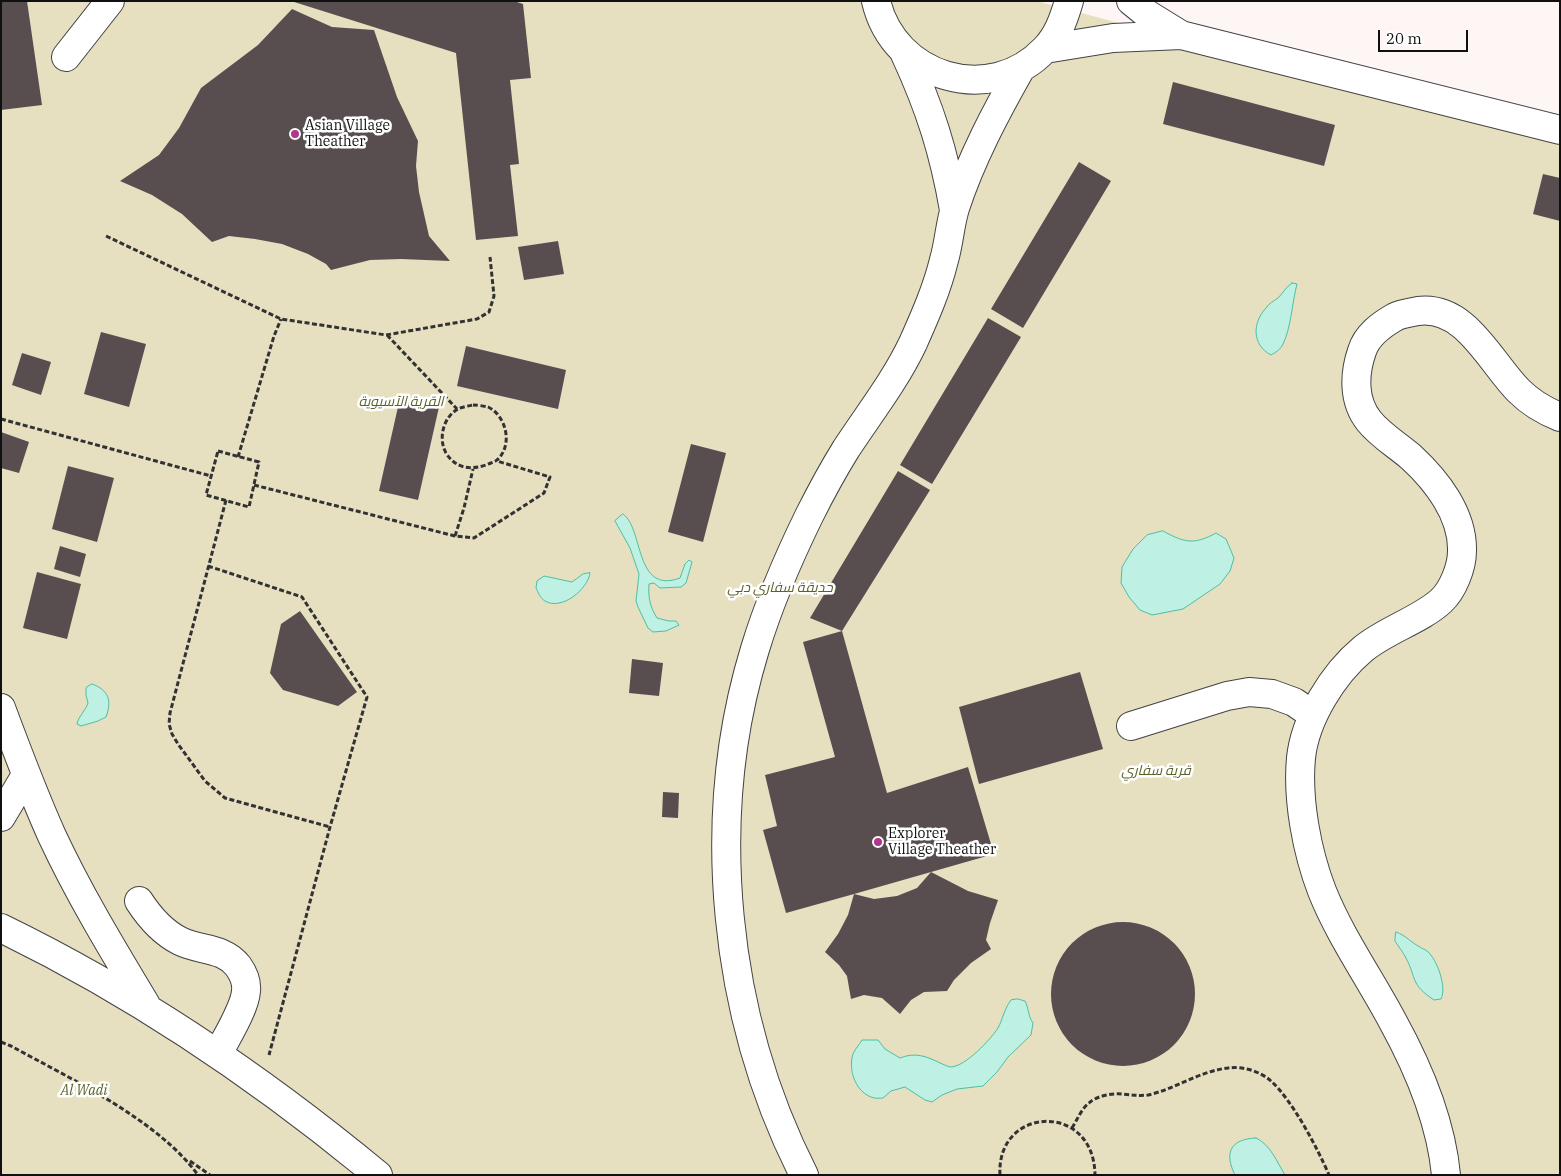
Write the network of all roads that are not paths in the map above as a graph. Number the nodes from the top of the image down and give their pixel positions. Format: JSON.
{"nodes":[{"id":1,"x":110,"y":1,"type":"edge"},
{"id":2,"x":1069,"y":1,"type":"edge"},
{"id":3,"x":1130,"y":1,"type":"edge"},
{"id":4,"x":873,"y":6,"type":"edge"},
{"id":5,"x":1182,"y":35,"type":"junction"},
{"id":6,"x":1046,"y":49,"type":"junction"},
{"id":7,"x":905,"y":53,"type":"junction"},
{"id":8,"x":66,"y":57,"type":"dead end"},
{"id":9,"x":1021,"y":68,"type":"junction"},
{"id":10,"x":1560,"y":130,"type":"edge"},
{"id":11,"x":954,"y":210,"type":"junction"},
{"id":12,"x":1560,"y":417,"type":"edge"},
{"id":13,"x":1,"y":708,"type":"edge"},
{"id":14,"x":1313,"y":715,"type":"junction"},
{"id":15,"x":1131,"y":726,"type":"dead end"},
{"id":16,"x":26,"y":775,"type":"junction"},
{"id":17,"x":1,"y":817,"type":"edge"},
{"id":18,"x":139,"y":901,"type":"dead end"},
{"id":19,"x":1,"y":928,"type":"edge"},
{"id":20,"x":148,"y":1008,"type":"junction"},
{"id":21,"x":218,"y":1054,"type":"junction"},
{"id":22,"x":378,"y":1175,"type":"edge"},
{"id":23,"x":804,"y":1175,"type":"edge"},
{"id":24,"x":1446,"y":1175,"type":"edge"}],
"edges":[{"from":1,"to":8,"type":"street"},
{"from":2,"to":6,"type":"street"},
{"from":3,"to":5,"type":"street"},
{"from":4,"to":7,"type":"street"},
{"from":5,"to":6,"type":"street"},
{"from":5,"to":10,"type":"street"},
{"from":6,"to":9,"type":"street"},
{"from":7,"to":9,"type":"street"},
{"from":7,"to":11,"type":"street"},
{"from":9,"to":11,"type":"street"},
{"from":11,"to":23,"type":"street"},
{"from":12,"to":14,"type":"street"},
{"from":13,"to":16,"type":"street"},
{"from":14,"to":15,"type":"street"},
{"from":14,"to":24,"type":"street"},
{"from":16,"to":17,"type":"street"},
{"from":16,"to":20,"type":"street"},
{"from":18,"to":21,"type":"street"},
{"from":19,"to":20,"type":"street"},
{"from":20,"to":21,"type":"street"},
{"from":21,"to":22,"type":"street"}]}
